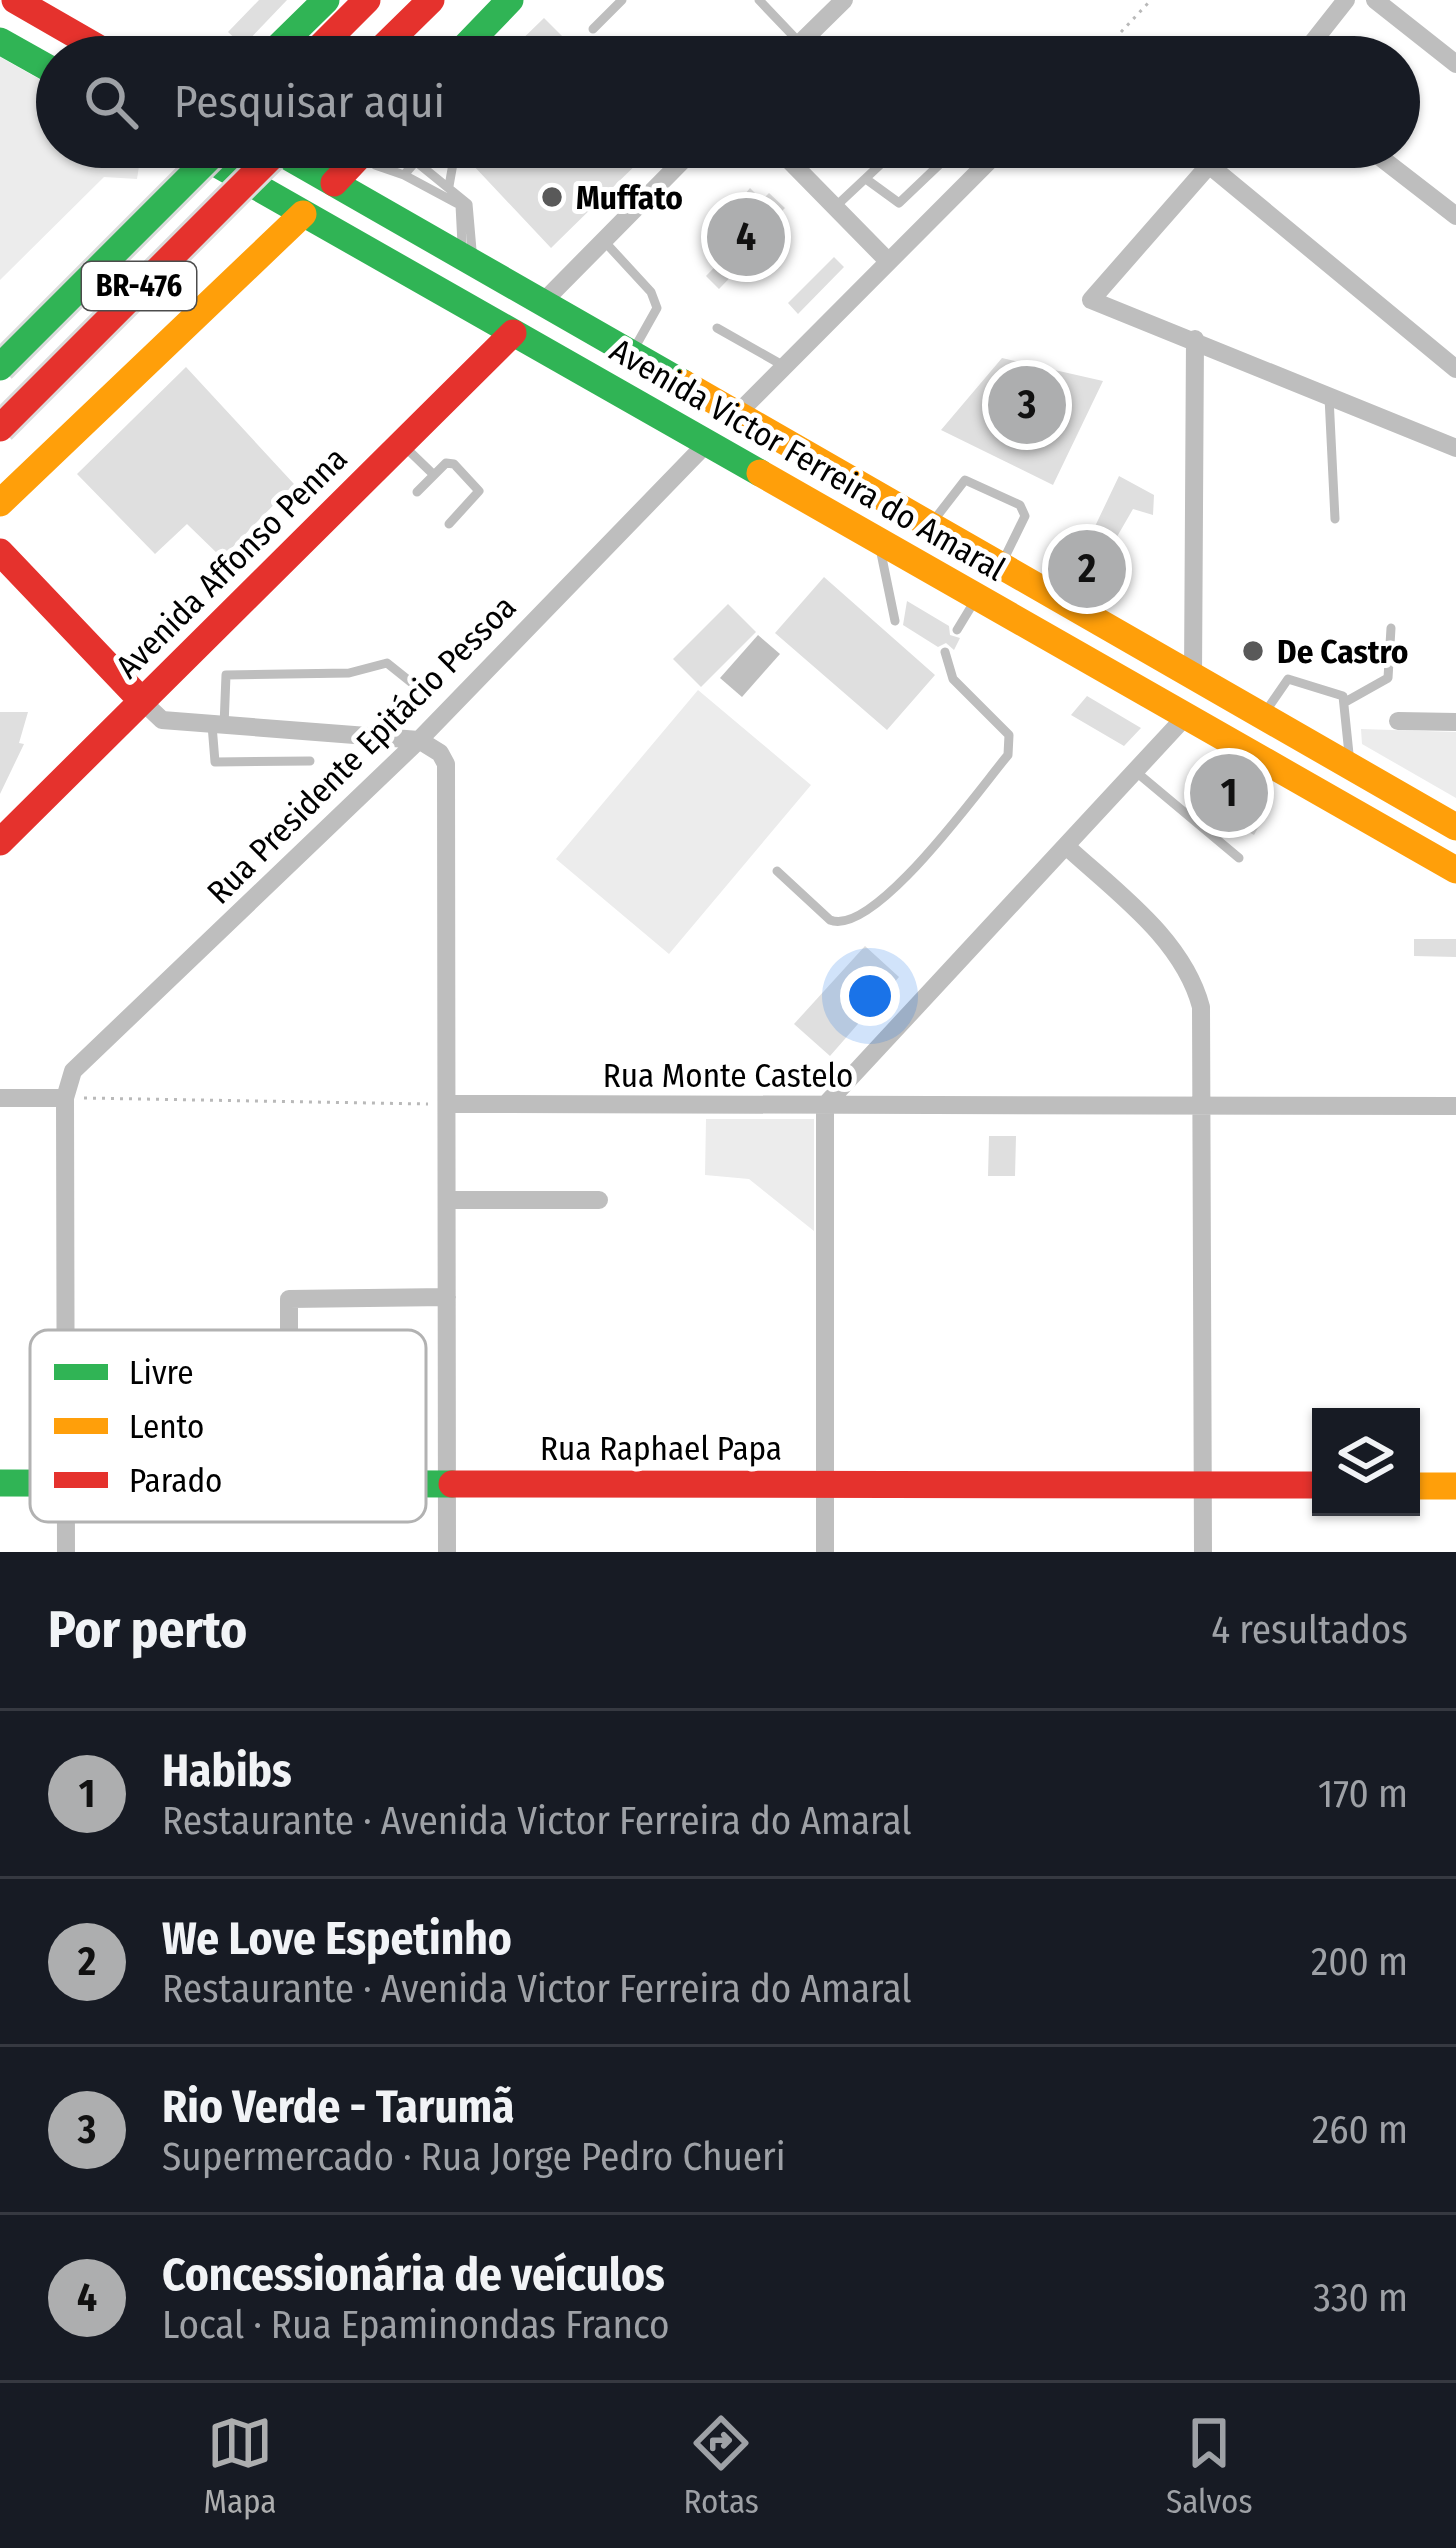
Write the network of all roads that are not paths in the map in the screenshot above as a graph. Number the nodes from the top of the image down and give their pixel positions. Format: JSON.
{"nodes":[{"id":1,"x":15,"y":0,"type":"edge"},
{"id":2,"x":326,"y":0,"type":"edge"},
{"id":3,"x":367,"y":0,"type":"edge"},
{"id":4,"x":431,"y":0,"type":"edge"},
{"id":5,"x":510,"y":0,"type":"edge"},
{"id":6,"x":622,"y":0,"type":"edge"},
{"id":7,"x":759,"y":0,"type":"edge"},
{"id":8,"x":844,"y":0,"type":"edge"},
{"id":9,"x":1346,"y":0,"type":"edge"},
{"id":10,"x":1375,"y":0,"type":"edge"},
{"id":11,"x":593,"y":29,"type":"dead end"},
{"id":12,"x":78,"y":36,"type":"edge"},
{"id":13,"x":289,"y":36,"type":"edge"},
{"id":14,"x":331,"y":36,"type":"edge"},
{"id":15,"x":394,"y":36,"type":"edge"},
{"id":16,"x":475,"y":36,"type":"edge"},
{"id":17,"x":783,"y":36,"type":"edge"},
{"id":18,"x":807,"y":36,"type":"edge"},
{"id":19,"x":1318,"y":36,"type":"edge"},
{"id":20,"x":0,"y":41,"type":"edge"},
{"id":21,"x":36,"y":62,"type":"edge"},
{"id":22,"x":1456,"y":64,"type":"edge"},
{"id":23,"x":199,"y":168,"type":"edge"},
{"id":24,"x":223,"y":168,"type":"edge"},
{"id":25,"x":260,"y":168,"type":"edge"},
{"id":26,"x":308,"y":168,"type":"edge"},
{"id":27,"x":349,"y":168,"type":"edge"},
{"id":28,"x":383,"y":168,"type":"edge"},
{"id":29,"x":410,"y":168,"type":"edge"},
{"id":30,"x":422,"y":168,"type":"edge"},
{"id":31,"x":452,"y":168,"type":"edge"},
{"id":32,"x":675,"y":168,"type":"edge"},
{"id":33,"x":797,"y":168,"type":"edge"},
{"id":34,"x":877,"y":168,"type":"edge"},
{"id":35,"x":936,"y":168,"type":"edge"},
{"id":36,"x":981,"y":168,"type":"edge"},
{"id":37,"x":1206,"y":168,"type":"edge"},
{"id":38,"x":1213,"y":168,"type":"edge"},
{"id":39,"x":1394,"y":168,"type":"edge"},
{"id":40,"x":404,"y":176,"type":"junction"},
{"id":41,"x":866,"y":178,"type":"junction"},
{"id":42,"x":334,"y":183,"type":"junction"},
{"id":43,"x":449,"y":186,"type":"junction"},
{"id":44,"x":836,"y":208,"type":"junction"},
{"id":45,"x":303,"y":214,"type":"junction"},
{"id":46,"x":1456,"y":216,"type":"edge"},
{"id":47,"x":602,"y":240,"type":"junction"},
{"id":48,"x":466,"y":258,"type":"junction"},
{"id":49,"x":886,"y":259,"type":"junction"},
{"id":50,"x":542,"y":303,"type":"junction"},
{"id":51,"x":717,"y":328,"type":"dead end"},
{"id":52,"x":513,"y":333,"type":"junction"},
{"id":53,"x":1195,"y":339,"type":"junction"},
{"id":54,"x":631,"y":354,"type":"junction"},
{"id":55,"x":784,"y":366,"type":"junction"},
{"id":56,"x":0,"y":367,"type":"edge"},
{"id":57,"x":1456,"y":369,"type":"edge"},
{"id":58,"x":1329,"y":397,"type":"junction"},
{"id":59,"x":737,"y":414,"type":"junction"},
{"id":60,"x":0,"y":428,"type":"edge"},
{"id":61,"x":402,"y":443,"type":"junction"},
{"id":62,"x":706,"y":443,"type":"junction"},
{"id":63,"x":1456,"y":448,"type":"edge"},
{"id":64,"x":434,"y":475,"type":"junction"},
{"id":65,"x":417,"y":492,"type":"dead end"},
{"id":66,"x":0,"y":502,"type":"edge"},
{"id":67,"x":1335,"y":519,"type":"dead end"},
{"id":68,"x":449,"y":524,"type":"dead end"},
{"id":69,"x":930,"y":525,"type":"junction"},
{"id":70,"x":880,"y":542,"type":"junction"},
{"id":71,"x":0,"y":552,"type":"edge"},
{"id":72,"x":1001,"y":566,"type":"junction"},
{"id":73,"x":977,"y":598,"type":"junction"},
{"id":74,"x":896,"y":621,"type":"dead end"},
{"id":75,"x":1391,"y":628,"type":"dead end"},
{"id":76,"x":957,"y":630,"type":"dead end"},
{"id":77,"x":945,"y":652,"type":"dead end"},
{"id":78,"x":1192,"y":676,"type":"junction"},
{"id":79,"x":412,"y":683,"type":"dead end"},
{"id":80,"x":142,"y":700,"type":"junction"},
{"id":81,"x":1348,"y":701,"type":"junction"},
{"id":82,"x":1263,"y":716,"type":"junction"},
{"id":83,"x":1186,"y":717,"type":"junction"},
{"id":84,"x":1398,"y":721,"type":"dead end"},
{"id":85,"x":1456,"y":722,"type":"edge"},
{"id":86,"x":218,"y":726,"type":"junction"},
{"id":87,"x":419,"y":740,"type":"junction"},
{"id":88,"x":310,"y":761,"type":"dead end"},
{"id":89,"x":1349,"y":765,"type":"junction"},
{"id":90,"x":1135,"y":771,"type":"junction"},
{"id":91,"x":1456,"y":826,"type":"edge"},
{"id":92,"x":0,"y":842,"type":"edge"},
{"id":93,"x":1066,"y":846,"type":"junction"},
{"id":94,"x":1239,"y":858,"type":"dead end"},
{"id":95,"x":1456,"y":870,"type":"edge"},
{"id":96,"x":777,"y":871,"type":"dead end"},
{"id":97,"x":0,"y":1098,"type":"edge"},
{"id":98,"x":64,"y":1098,"type":"junction"},
{"id":99,"x":448,"y":1104,"type":"junction"},
{"id":100,"x":1203,"y":1104,"type":"junction"},
{"id":101,"x":825,"y":1106,"type":"junction"},
{"id":102,"x":1456,"y":1106,"type":"edge"},
{"id":103,"x":447,"y":1200,"type":"junction"},
{"id":104,"x":599,"y":1200,"type":"dead end"},
{"id":105,"x":447,"y":1297,"type":"junction"},
{"id":106,"x":65,"y":1330,"type":"edge"},
{"id":107,"x":289,"y":1330,"type":"edge"},
{"id":108,"x":426,"y":1484,"type":"edge"},
{"id":109,"x":447,"y":1484,"type":"junction"},
{"id":110,"x":825,"y":1484,"type":"junction"},
{"id":111,"x":1203,"y":1485,"type":"junction"},
{"id":112,"x":1312,"y":1485,"type":"edge"},
{"id":113,"x":1420,"y":1486,"type":"edge"},
{"id":114,"x":1456,"y":1486,"type":"edge"},
{"id":115,"x":447,"y":1552,"type":"edge"},
{"id":116,"x":825,"y":1552,"type":"edge"},
{"id":117,"x":1203,"y":1552,"type":"edge"}],
"edges":[{"from":1,"to":12,"type":"main road"},
{"from":2,"to":13,"type":"main road"},
{"from":3,"to":14,"type":"main road"},
{"from":4,"to":15,"type":"main road"},
{"from":5,"to":16,"type":"main road"},
{"from":6,"to":11,"type":"lane"},
{"from":7,"to":17,"type":"lane"},
{"from":8,"to":18,"type":"street"},
{"from":9,"to":19,"type":"street"},
{"from":10,"to":22,"type":"street"},
{"from":20,"to":21,"type":"main road"},
{"from":23,"to":56,"type":"main road","bridge":true},
{"from":24,"to":45,"type":"main road","name":"Avenida Victor Ferreira do Amaral"},
{"from":25,"to":60,"type":"main road","number":"BR-476","bridge":true},
{"from":26,"to":42,"type":"main road","name":"Avenida Victor Ferreira do Amaral"},
{"from":27,"to":42,"type":"main road"},
{"from":28,"to":40,"type":"lane"},
{"from":29,"to":40,"type":"lane"},
{"from":30,"to":43,"type":"lane"},
{"from":31,"to":43,"type":"lane"},
{"from":32,"to":47,"type":"street"},
{"from":33,"to":44,"type":"street"},
{"from":34,"to":41,"type":"lane"},
{"from":35,"to":41,"type":"lane"},
{"from":36,"to":49,"type":"street"},
{"from":37,"to":53,"type":"street"},
{"from":38,"to":57,"type":"street"},
{"from":39,"to":46,"type":"street"},
{"from":40,"to":48,"type":"lane"},
{"from":41,"to":44,"type":"lane"},
{"from":42,"to":48,"type":"main road","name":"Avenida Victor Ferreira do Amaral"},
{"from":43,"to":48,"type":"lane"},
{"from":44,"to":49,"type":"street"},
{"from":45,"to":52,"type":"main road","name":"Avenida Victor Ferreira do Amaral"},
{"from":45,"to":66,"type":"main road"},
{"from":47,"to":50,"type":"street"},
{"from":47,"to":54,"type":"lane"},
{"from":48,"to":50,"type":"main road","name":"Avenida Victor Ferreira do Amaral"},
{"from":49,"to":55,"type":"street"},
{"from":50,"to":54,"type":"main road","name":"Avenida Victor Ferreira do Amaral"},
{"from":51,"to":55,"type":"lane"},
{"from":52,"to":61,"type":"main road","name":"Avenida Affonso Penna"},
{"from":52,"to":62,"type":"main road","name":"Avenida Victor Ferreira do Amaral"},
{"from":53,"to":58,"type":"street"},
{"from":53,"to":78,"type":"street"},
{"from":54,"to":59,"type":"main road","name":"Avenida Victor Ferreira do Amaral"},
{"from":55,"to":59,"type":"street"},
{"from":58,"to":63,"type":"street"},
{"from":58,"to":67,"type":"lane"},
{"from":59,"to":69,"type":"main road","name":"Avenida Victor Ferreira do Amaral"},
{"from":61,"to":64,"type":"lane"},
{"from":61,"to":80,"type":"main road","name":"Avenida Affonso Penna"},
{"from":62,"to":70,"type":"main road","name":"Avenida Victor Ferreira do Amaral"},
{"from":62,"to":87,"type":"street","name":"Rua Presidente Epitácio Pessoa"},
{"from":64,"to":65,"type":"lane"},
{"from":64,"to":68,"type":"lane"},
{"from":69,"to":72,"type":"main road","name":"Avenida Victor Ferreira do Amaral"},
{"from":69,"to":72,"type":"lane"},
{"from":70,"to":73,"type":"main road","name":"Avenida Victor Ferreira do Amaral"},
{"from":70,"to":74,"type":"lane"},
{"from":71,"to":80,"type":"main road"},
{"from":72,"to":78,"type":"main road","name":"Avenida Victor Ferreira do Amaral"},
{"from":73,"to":76,"type":"lane"},
{"from":73,"to":83,"type":"main road","name":"Avenida Victor Ferreira do Amaral"},
{"from":75,"to":81,"type":"lane"},
{"from":77,"to":96,"type":"lane"},
{"from":78,"to":82,"type":"main road","name":"Avenida Victor Ferreira do Amaral"},
{"from":78,"to":83,"type":"street"},
{"from":79,"to":86,"type":"lane"},
{"from":80,"to":86,"type":"street"},
{"from":80,"to":92,"type":"main road","name":"Avenida Affonso Penna"},
{"from":81,"to":82,"type":"lane"},
{"from":81,"to":89,"type":"lane"},
{"from":82,"to":89,"type":"main road","name":"Avenida Victor Ferreira do Amaral"},
{"from":83,"to":90,"type":"street"},
{"from":83,"to":95,"type":"main road","name":"Avenida Victor Ferreira do Amaral"},
{"from":84,"to":85,"type":"street"},
{"from":86,"to":87,"type":"street"},
{"from":86,"to":88,"type":"lane"},
{"from":87,"to":98,"type":"street","name":"Rua Presidente Epitácio Pessoa"},
{"from":87,"to":99,"type":"street"},
{"from":89,"to":91,"type":"main road","name":"Avenida Victor Ferreira do Amaral"},
{"from":90,"to":93,"type":"street"},
{"from":90,"to":94,"type":"lane"},
{"from":93,"to":100,"type":"street"},
{"from":93,"to":101,"type":"street"},
{"from":97,"to":98,"type":"street"},
{"from":98,"to":106,"type":"street"},
{"from":99,"to":101,"type":"street","name":"Rua Monte Castelo"},
{"from":99,"to":103,"type":"street"},
{"from":100,"to":101,"type":"street","name":"Rua Monte Castelo"},
{"from":100,"to":102,"type":"street","name":"Rua Monte Castelo"},
{"from":100,"to":111,"type":"street"},
{"from":101,"to":110,"type":"street"},
{"from":103,"to":104,"type":"street"},
{"from":103,"to":105,"type":"street"},
{"from":105,"to":107,"type":"street"},
{"from":105,"to":109,"type":"street"},
{"from":108,"to":109,"type":"main road","name":"Rua Raphael Papa"},
{"from":109,"to":110,"type":"main road","name":"Rua Raphael Papa"},
{"from":109,"to":115,"type":"street"},
{"from":110,"to":111,"type":"main road","name":"Rua Raphael Papa"},
{"from":110,"to":116,"type":"street"},
{"from":111,"to":112,"type":"main road","name":"Rua Raphael Papa"},
{"from":111,"to":117,"type":"street"},
{"from":113,"to":114,"type":"main road"}]}
